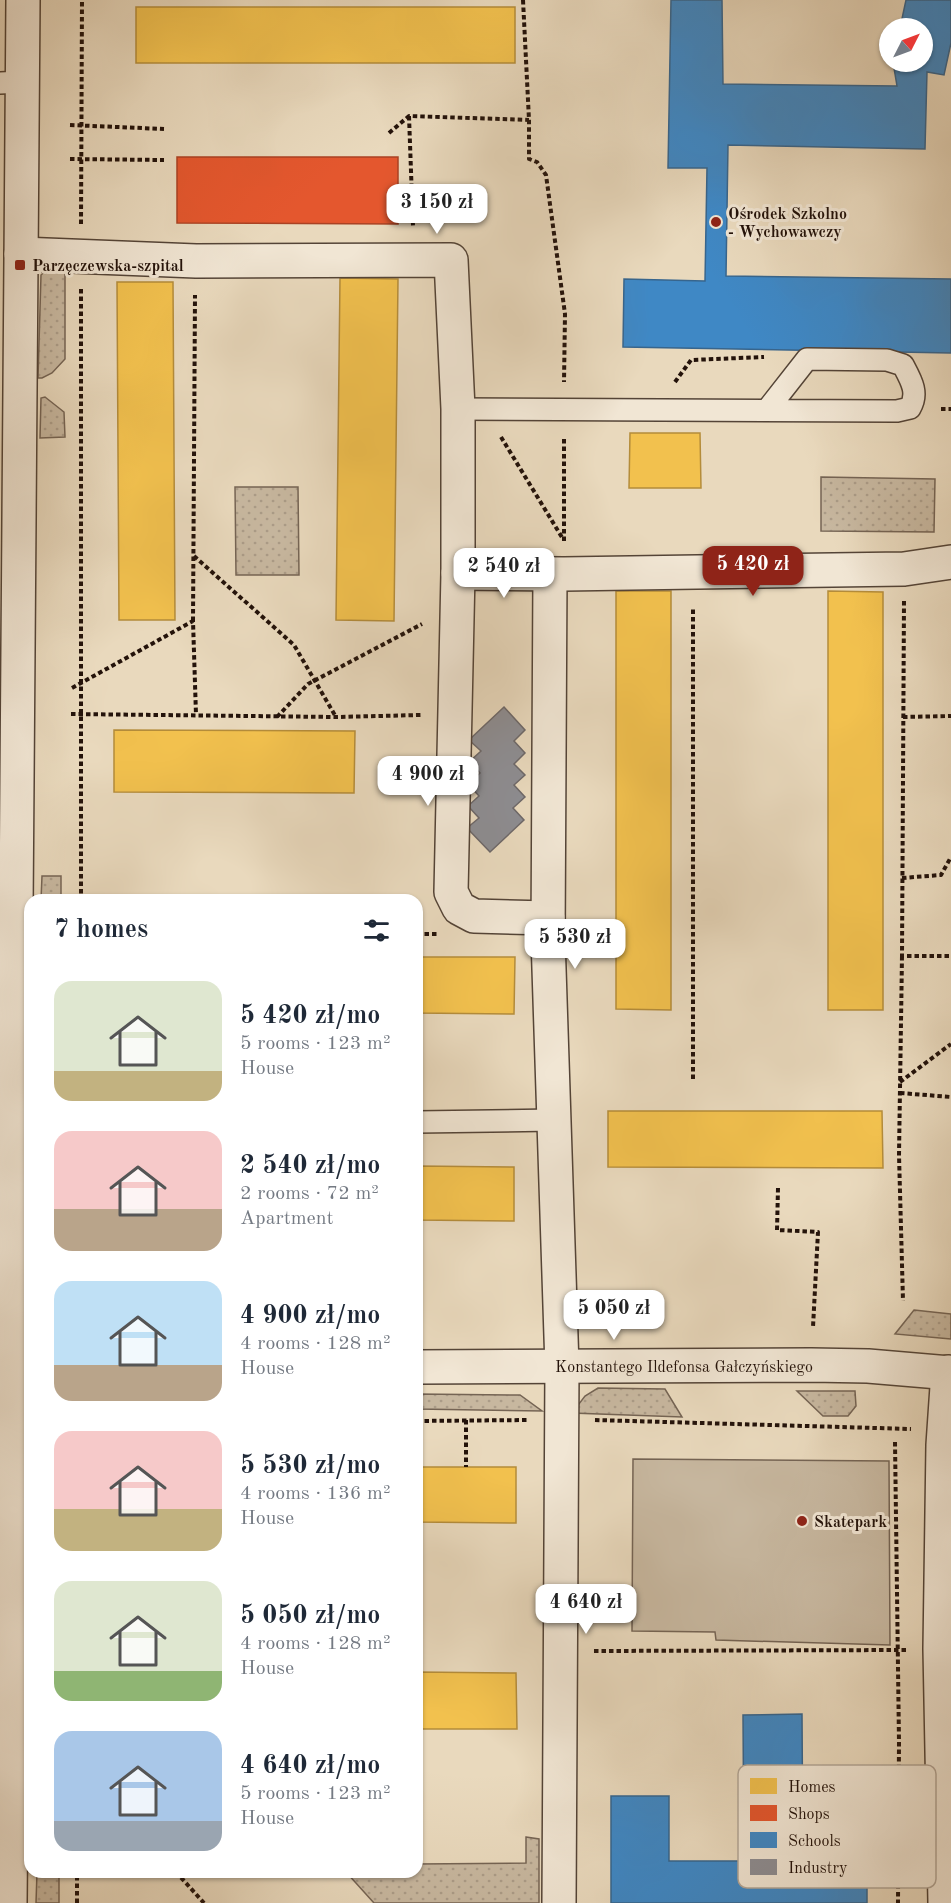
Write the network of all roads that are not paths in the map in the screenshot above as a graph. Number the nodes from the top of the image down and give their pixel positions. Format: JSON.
{"nodes":[{"id":1,"x":23,"y":0,"type":"edge"},
{"id":2,"x":11,"y":82,"type":"edge"},
{"id":3,"x":21,"y":254,"type":"junction"},
{"id":4,"x":471,"y":409,"type":"junction"},
{"id":5,"x":767,"y":410,"type":"junction"},
{"id":6,"x":10,"y":460,"type":"edge"},
{"id":7,"x":951,"y":562,"type":"edge"},
{"id":8,"x":458,"y":573,"type":"junction"},
{"id":9,"x":557,"y":574,"type":"junction"},
{"id":10,"x":10,"y":600,"type":"edge"},
{"id":11,"x":549,"y":918,"type":"junction"},
{"id":12,"x":7,"y":1039,"type":"edge"},
{"id":13,"x":554,"y":1120,"type":"junction"},
{"id":14,"x":423,"y":1122,"type":"edge"},
{"id":15,"x":562,"y":1366,"type":"junction"},
{"id":16,"x":423,"y":1367,"type":"edge"},
{"id":17,"x":15,"y":1368,"type":"edge"},
{"id":18,"x":949,"y":1373,"type":"edge"},
{"id":19,"x":947,"y":1536,"type":"edge"},
{"id":20,"x":948,"y":1864,"type":"edge"},
{"id":21,"x":10,"y":1903,"type":"edge"},
{"id":22,"x":559,"y":1903,"type":"edge"},
{"id":23,"x":945,"y":1903,"type":"edge"}],
"edges":[{"from":1,"to":2,"type":"street"},
{"from":2,"to":3,"type":"street"},
{"from":3,"to":4,"type":"street"},
{"from":3,"to":6,"type":"street"},
{"from":4,"to":5,"type":"lane"},
{"from":4,"to":8,"type":"street"},
{"from":5,"to":5,"type":"lane"},
{"from":6,"to":10,"type":"street"},
{"from":7,"to":9,"type":"street"},
{"from":8,"to":9,"type":"street"},
{"from":8,"to":11,"type":"street"},
{"from":9,"to":11,"type":"street"},
{"from":10,"to":12,"type":"street"},
{"from":11,"to":13,"type":"street"},
{"from":12,"to":17,"type":"street"},
{"from":13,"to":14,"type":"lane"},
{"from":13,"to":15,"type":"street"},
{"from":15,"to":16,"type":"street","name":"Konstantego Ildefonsa Gałczyńskiego"},
{"from":15,"to":18,"type":"street","name":"Konstantego Ildefonsa Gałczyńskiego"},
{"from":15,"to":22,"type":"street"},
{"from":17,"to":21,"type":"street"},
{"from":18,"to":19,"type":"street"},
{"from":19,"to":20,"type":"street"},
{"from":20,"to":23,"type":"street"}]}
